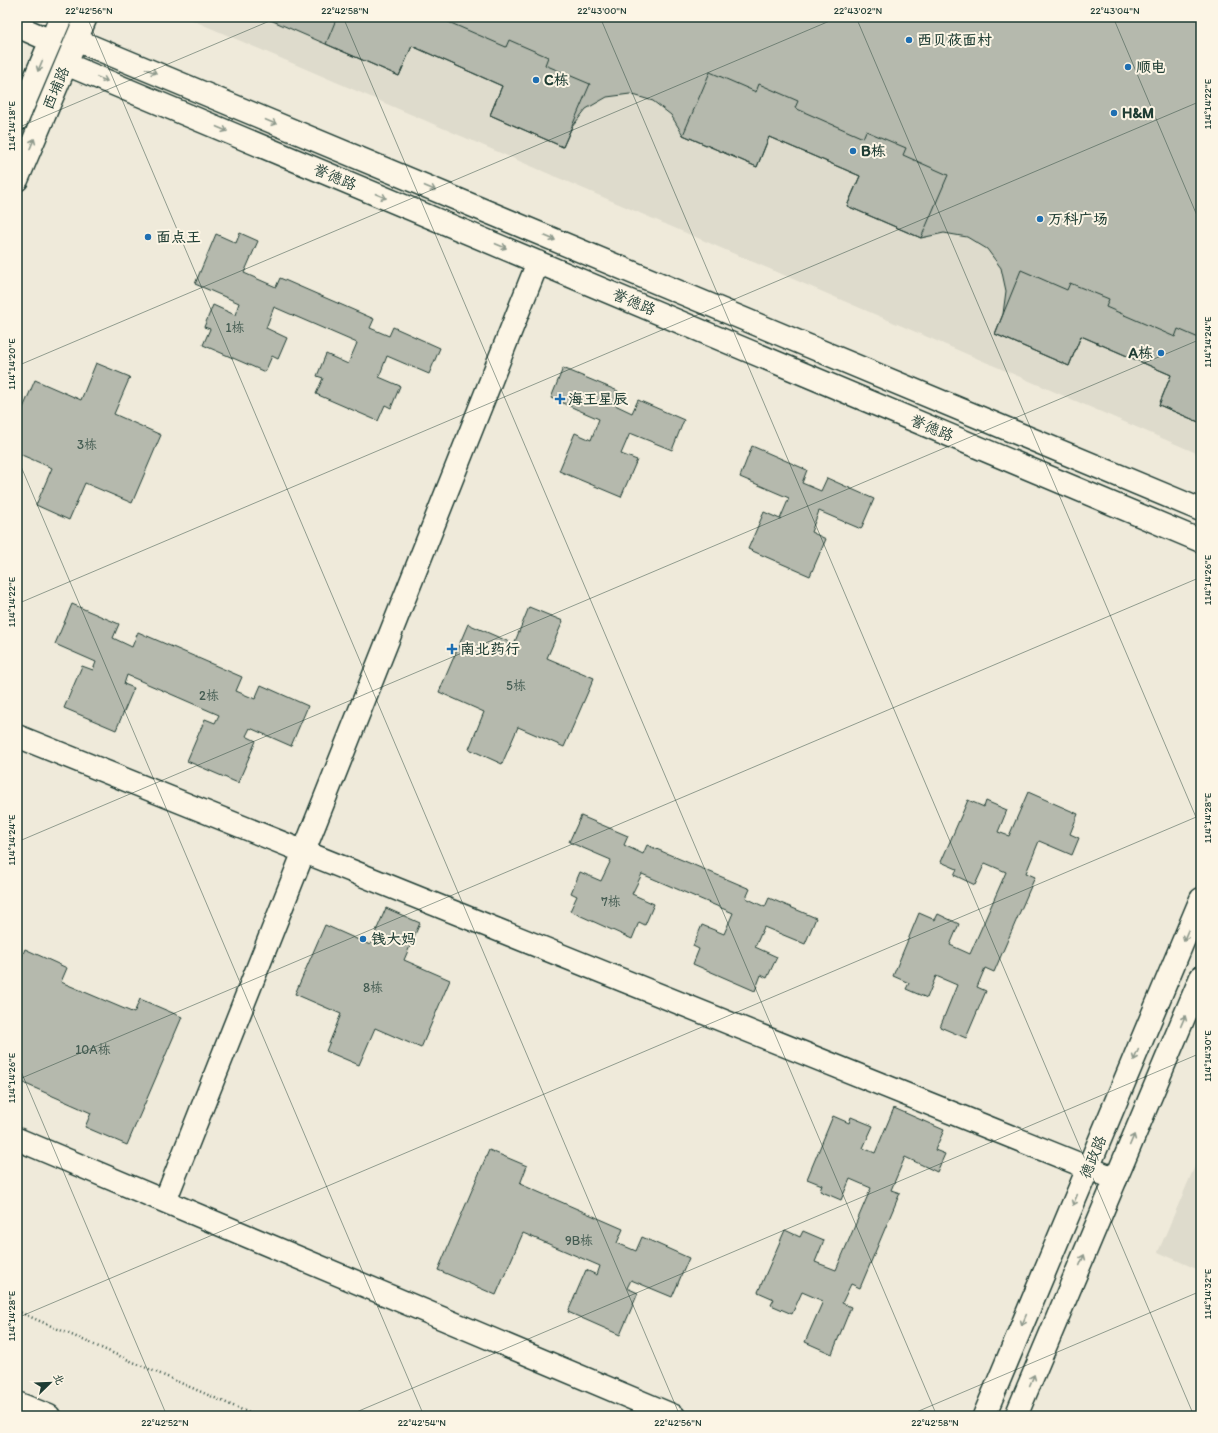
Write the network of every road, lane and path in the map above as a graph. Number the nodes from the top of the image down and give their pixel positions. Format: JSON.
{"nodes":[{"id":1,"x":61,"y":17,"type":"edge"},
{"id":2,"x":86,"y":17,"type":"edge"},
{"id":3,"x":17,"y":26,"type":"edge"},
{"id":4,"x":76,"y":40,"type":"junction"},
{"id":5,"x":50,"y":41,"type":"junction"},
{"id":6,"x":66,"y":64,"type":"junction"},
{"id":7,"x":17,"y":120,"type":"edge"},
{"id":8,"x":17,"y":180,"type":"edge"},
{"id":9,"x":538,"y":262,"type":"junction"},
{"id":10,"x":1201,"y":510,"type":"edge"},
{"id":11,"x":1201,"y":541,"type":"edge"},
{"id":12,"x":17,"y":736,"type":"edge"},
{"id":13,"x":304,"y":852,"type":"junction"},
{"id":14,"x":1201,"y":899,"type":"edge"},
{"id":15,"x":1201,"y":977,"type":"edge"},
{"id":16,"x":17,"y":1139,"type":"edge"},
{"id":17,"x":1088,"y":1168,"type":"junction"},
{"id":18,"x":1116,"y":1179,"type":"junction"},
{"id":19,"x":165,"y":1202,"type":"junction"},
{"id":20,"x":17,"y":1311,"type":"edge"},
{"id":21,"x":17,"y":1403,"type":"edge"},
{"id":22,"x":49,"y":1416,"type":"edge"},
{"id":23,"x":256,"y":1416,"type":"edge"},
{"id":24,"x":674,"y":1416,"type":"edge"},
{"id":25,"x":984,"y":1416,"type":"edge"},
{"id":26,"x":1016,"y":1416,"type":"edge"}],
"edges":[{"from":1,"to":5,"type":"main road","name":"西埔路"},
{"from":2,"to":4,"type":"main road","name":"西埔路"},
{"from":3,"to":5,"type":"main road"},
{"from":4,"to":6,"type":"main road","name":"西埔路"},
{"from":4,"to":10,"type":"main road","name":"誉德路","one_way":true},
{"from":5,"to":7,"type":"main road","name":"西埔路","one_way":true},
{"from":8,"to":6,"type":"main road","name":"西埔路","one_way":true},
{"from":6,"to":9,"type":"main road","name":"誉德路","one_way":true},
{"from":9,"to":11,"type":"main road","name":"誉德路"},
{"from":9,"to":13,"type":"main road"},
{"from":12,"to":13,"type":"main road"},
{"from":13,"to":17,"type":"main road"},
{"from":13,"to":19,"type":"main road"},
{"from":14,"to":17,"type":"main road","name":"德政路","one_way":true},
{"from":18,"to":15,"type":"main road","name":"德政路","one_way":true},
{"from":16,"to":19,"type":"main road"},
{"from":17,"to":18,"type":"main road"},
{"from":17,"to":25,"type":"main road","name":"德政路","one_way":true},
{"from":26,"to":18,"type":"main road","name":"德政路","one_way":true},
{"from":19,"to":24,"type":"main road"},
{"from":20,"to":23,"type":"path"},
{"from":21,"to":22,"type":"main road"}]}
